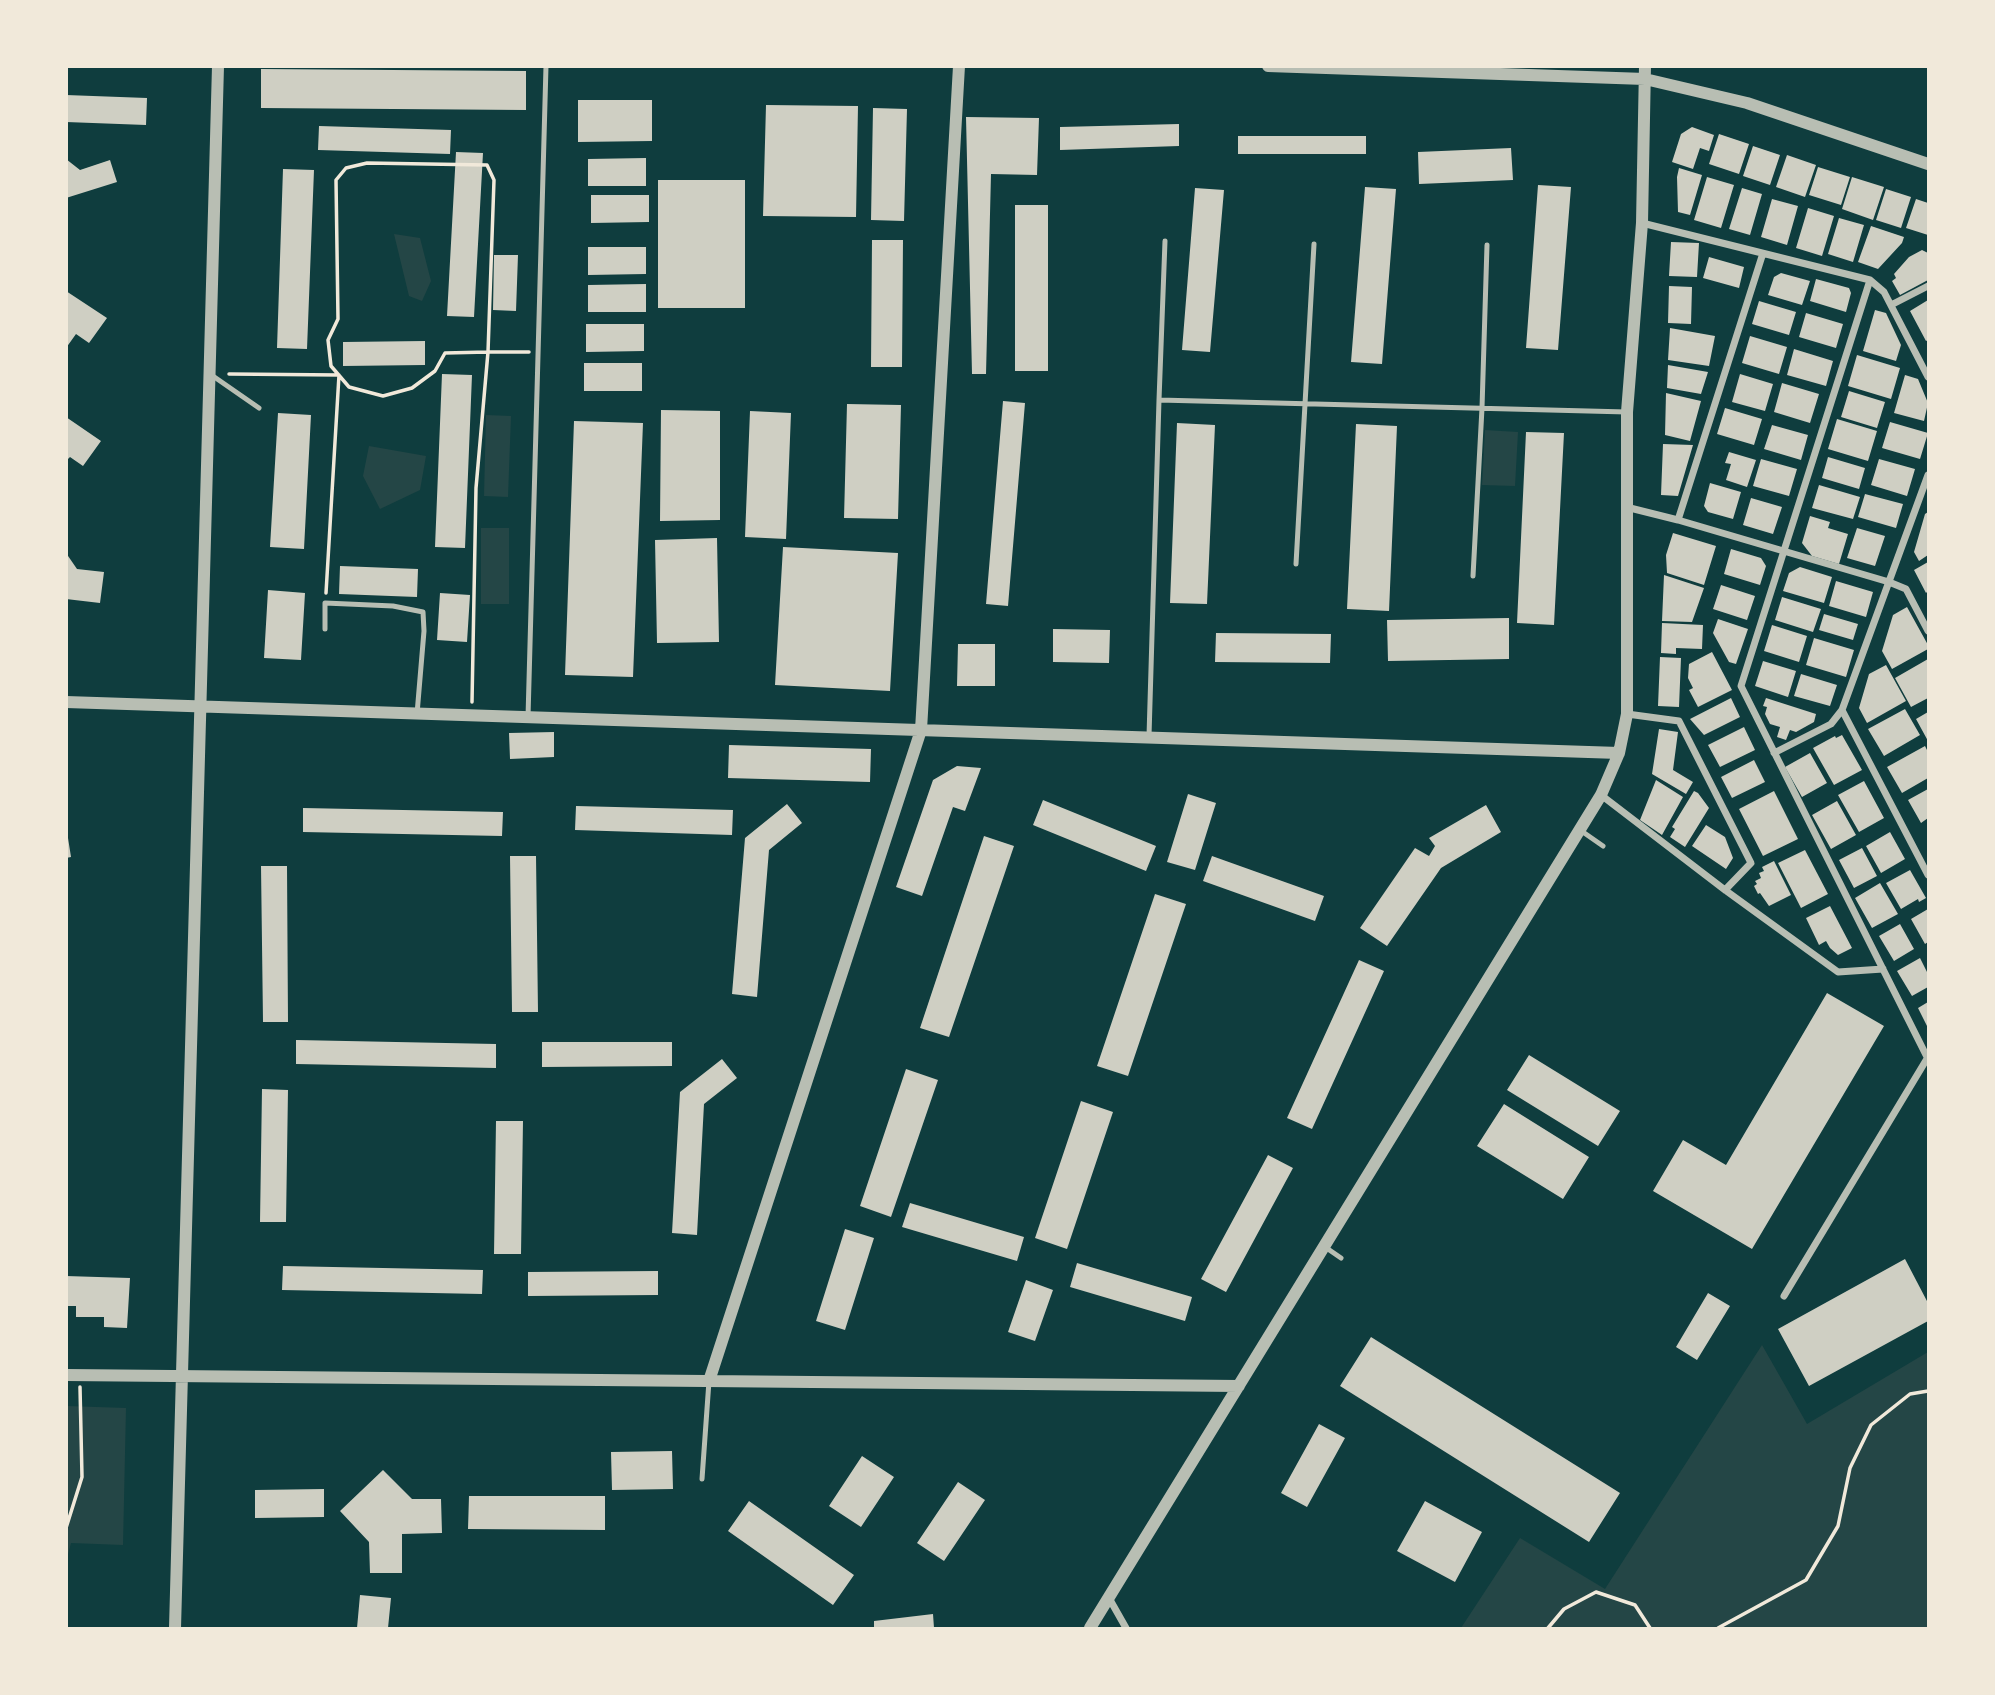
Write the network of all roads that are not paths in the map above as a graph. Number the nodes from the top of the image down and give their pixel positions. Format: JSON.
{"nodes":[{"id":1,"x":218,"y":66,"type":"edge"},
{"id":2,"x":546,"y":66,"type":"edge"},
{"id":3,"x":960,"y":66,"type":"edge"},
{"id":4,"x":1268,"y":66,"type":"edge"},
{"id":5,"x":1645,"y":73,"type":"edge"},
{"id":6,"x":1928,"y":164,"type":"edge"},
{"id":7,"x":1642,"y":222,"type":"junction"},
{"id":8,"x":1165,"y":242,"type":"dead end"},
{"id":9,"x":1314,"y":244,"type":"dead end"},
{"id":10,"x":1487,"y":245,"type":"dead end"},
{"id":11,"x":1763,"y":253,"type":"junction"},
{"id":12,"x":1870,"y":280,"type":"junction"},
{"id":13,"x":1928,"y":286,"type":"edge"},
{"id":14,"x":1891,"y":305,"type":"junction"},
{"id":15,"x":210,"y":374,"type":"junction"},
{"id":16,"x":1928,"y":377,"type":"edge"},
{"id":17,"x":1159,"y":400,"type":"junction"},
{"id":18,"x":1306,"y":404,"type":"junction"},
{"id":19,"x":259,"y":408,"type":"dead end"},
{"id":20,"x":1482,"y":408,"type":"junction"},
{"id":21,"x":1627,"y":412,"type":"junction"},
{"id":22,"x":1928,"y":475,"type":"edge"},
{"id":23,"x":1626,"y":507,"type":"junction"},
{"id":24,"x":1678,"y":520,"type":"junction"},
{"id":25,"x":1783,"y":552,"type":"junction"},
{"id":26,"x":1296,"y":564,"type":"dead end"},
{"id":27,"x":1473,"y":576,"type":"dead end"},
{"id":28,"x":1889,"y":582,"type":"junction"},
{"id":29,"x":325,"y":629,"type":"dead end"},
{"id":30,"x":1928,"y":631,"type":"edge"},
{"id":31,"x":66,"y":702,"type":"edge"},
{"id":32,"x":201,"y":706,"type":"junction"},
{"id":33,"x":1842,"y":710,"type":"junction"},
{"id":34,"x":417,"y":714,"type":"junction"},
{"id":35,"x":1627,"y":714,"type":"junction"},
{"id":36,"x":528,"y":717,"type":"junction"},
{"id":37,"x":921,"y":730,"type":"junction"},
{"id":38,"x":1149,"y":738,"type":"junction"},
{"id":39,"x":1619,"y":753,"type":"junction"},
{"id":40,"x":1774,"y":753,"type":"junction"},
{"id":41,"x":1601,"y":795,"type":"junction"},
{"id":42,"x":1580,"y":830,"type":"junction"},
{"id":43,"x":1603,"y":846,"type":"dead end"},
{"id":44,"x":1928,"y":875,"type":"edge"},
{"id":45,"x":1725,"y":890,"type":"junction"},
{"id":46,"x":1883,"y":969,"type":"junction"},
{"id":47,"x":1928,"y":1058,"type":"edge"},
{"id":48,"x":1325,"y":1247,"type":"junction"},
{"id":49,"x":1341,"y":1258,"type":"dead end"},
{"id":50,"x":1784,"y":1296,"type":"dead end"},
{"id":51,"x":73,"y":1375,"type":"edge"},
{"id":52,"x":182,"y":1376,"type":"junction"},
{"id":53,"x":709,"y":1381,"type":"junction"},
{"id":54,"x":1240,"y":1386,"type":"junction"},
{"id":55,"x":702,"y":1479,"type":"dead end"},
{"id":56,"x":1109,"y":1598,"type":"junction"},
{"id":57,"x":175,"y":1629,"type":"edge"},
{"id":58,"x":1090,"y":1629,"type":"edge"},
{"id":59,"x":1126,"y":1629,"type":"edge"}],
"edges":[{"from":1,"to":15,"type":"street"},
{"from":2,"to":36,"type":"lane"},
{"from":3,"to":37,"type":"street"},
{"from":4,"to":5,"type":"street"},
{"from":5,"to":6,"type":"street"},
{"from":5,"to":7,"type":"street"},
{"from":7,"to":11,"type":"street"},
{"from":7,"to":21,"type":"street"},
{"from":8,"to":17,"type":"lane"},
{"from":9,"to":18,"type":"lane"},
{"from":10,"to":20,"type":"lane"},
{"from":11,"to":12,"type":"street"},
{"from":11,"to":24,"type":"street"},
{"from":12,"to":14,"type":"street"},
{"from":12,"to":25,"type":"street"},
{"from":13,"to":14,"type":"street"},
{"from":14,"to":16,"type":"street"},
{"from":15,"to":19,"type":"lane"},
{"from":15,"to":32,"type":"street"},
{"from":17,"to":18,"type":"lane"},
{"from":17,"to":38,"type":"lane"},
{"from":18,"to":20,"type":"lane"},
{"from":18,"to":26,"type":"lane"},
{"from":20,"to":21,"type":"lane"},
{"from":20,"to":27,"type":"lane"},
{"from":21,"to":23,"type":"street"},
{"from":22,"to":28,"type":"street"},
{"from":23,"to":24,"type":"street"},
{"from":23,"to":35,"type":"street"},
{"from":24,"to":25,"type":"street"},
{"from":25,"to":28,"type":"street"},
{"from":25,"to":40,"type":"street"},
{"from":28,"to":30,"type":"street"},
{"from":28,"to":33,"type":"street"},
{"from":29,"to":34,"type":"lane"},
{"from":31,"to":32,"type":"street"},
{"from":32,"to":34,"type":"street"},
{"from":32,"to":52,"type":"street"},
{"from":33,"to":40,"type":"street"},
{"from":33,"to":44,"type":"street"},
{"from":34,"to":36,"type":"street"},
{"from":35,"to":39,"type":"street"},
{"from":35,"to":45,"type":"street"},
{"from":36,"to":37,"type":"street"},
{"from":37,"to":38,"type":"street"},
{"from":37,"to":53,"type":"street"},
{"from":38,"to":39,"type":"street"},
{"from":39,"to":41,"type":"street"},
{"from":40,"to":46,"type":"street"},
{"from":41,"to":42,"type":"street"},
{"from":41,"to":45,"type":"street"},
{"from":42,"to":43,"type":"lane"},
{"from":42,"to":48,"type":"street"},
{"from":45,"to":46,"type":"street"},
{"from":46,"to":47,"type":"street"},
{"from":47,"to":50,"type":"street"},
{"from":48,"to":49,"type":"lane"},
{"from":48,"to":54,"type":"street"},
{"from":51,"to":52,"type":"street"},
{"from":52,"to":53,"type":"street"},
{"from":52,"to":57,"type":"street"},
{"from":53,"to":54,"type":"street"},
{"from":53,"to":55,"type":"lane"},
{"from":54,"to":56,"type":"street"},
{"from":56,"to":58,"type":"street"},
{"from":56,"to":59,"type":"street"}]}
